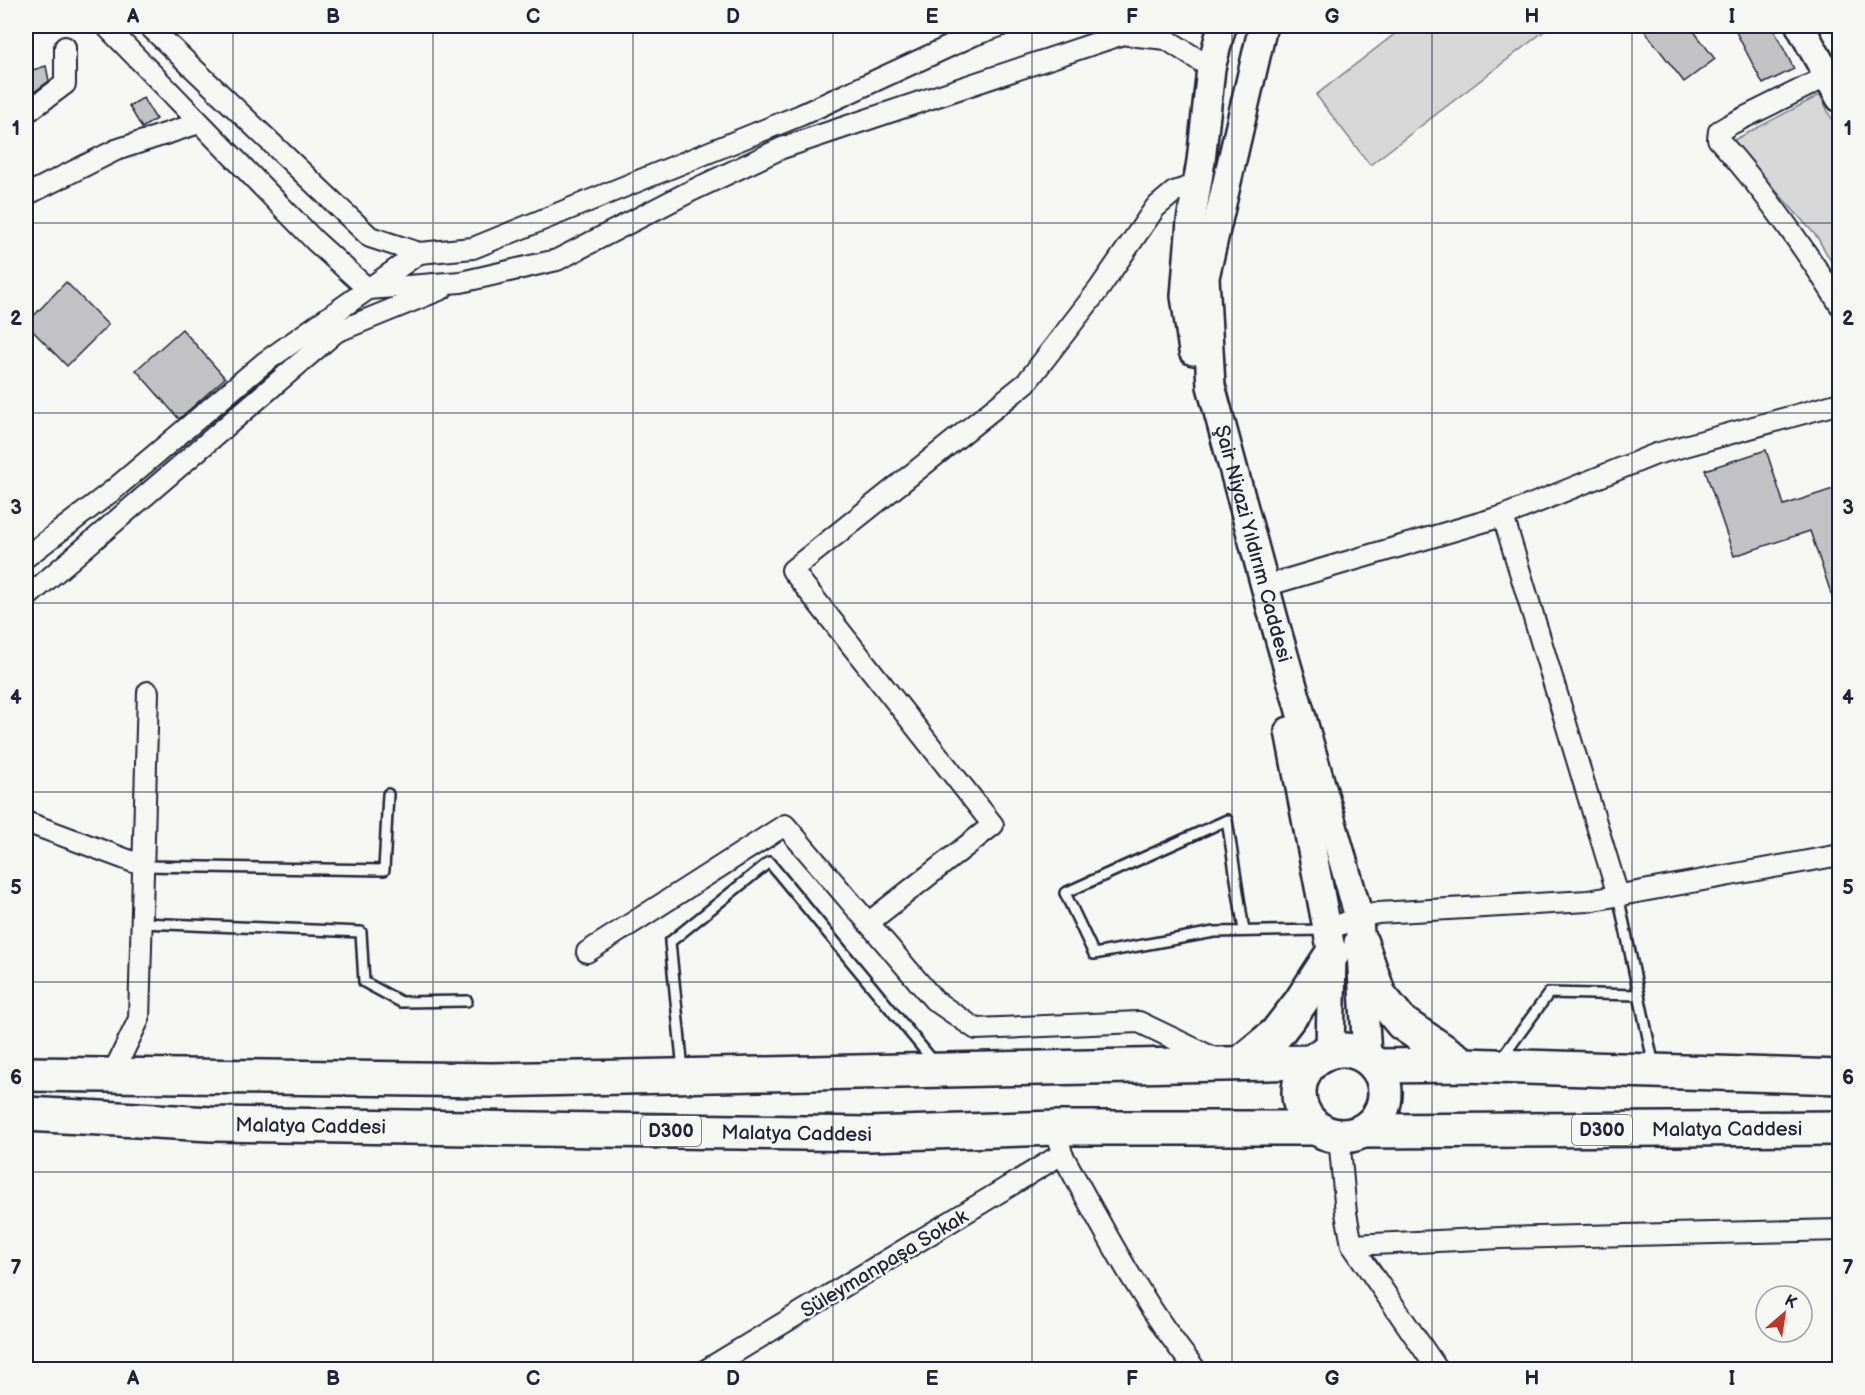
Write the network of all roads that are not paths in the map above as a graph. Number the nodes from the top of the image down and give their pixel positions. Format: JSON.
{"nodes":[{"id":1,"x":106,"y":26,"type":"edge"},
{"id":2,"x":150,"y":26,"type":"edge"},
{"id":3,"x":1000,"y":26,"type":"edge"},
{"id":4,"x":1147,"y":26,"type":"edge"},
{"id":5,"x":1222,"y":26,"type":"edge"},
{"id":6,"x":1263,"y":26,"type":"edge"},
{"id":7,"x":1800,"y":26,"type":"edge"},
{"id":8,"x":1120,"y":34,"type":"junction"},
{"id":9,"x":65,"y":47,"type":"dead end"},
{"id":10,"x":1212,"y":68,"type":"junction"},
{"id":11,"x":1836,"y":82,"type":"edge"},
{"id":12,"x":26,"y":113,"type":"edge"},
{"id":13,"x":200,"y":123,"type":"junction"},
{"id":14,"x":1197,"y":184,"type":"junction"},
{"id":15,"x":26,"y":195,"type":"edge"},
{"id":16,"x":419,"y":253,"type":"junction"},
{"id":17,"x":461,"y":282,"type":"junction"},
{"id":18,"x":368,"y":288,"type":"junction"},
{"id":19,"x":1839,"y":305,"type":"edge"},
{"id":20,"x":1839,"y":402,"type":"edge"},
{"id":21,"x":1503,"y":516,"type":"junction"},
{"id":22,"x":26,"y":557,"type":"edge"},
{"id":23,"x":1264,"y":586,"type":"junction"},
{"id":24,"x":26,"y":598,"type":"edge"},
{"id":25,"x":148,"y":692,"type":"dead end"},
{"id":26,"x":388,"y":794,"type":"dead end"},
{"id":27,"x":26,"y":822,"type":"edge"},
{"id":28,"x":1839,"y":855,"type":"edge"},
{"id":29,"x":144,"y":866,"type":"junction"},
{"id":30,"x":1618,"y":895,"type":"junction"},
{"id":31,"x":142,"y":923,"type":"junction"},
{"id":32,"x":868,"y":923,"type":"junction"},
{"id":33,"x":1244,"y":932,"type":"junction"},
{"id":34,"x":1345,"y":936,"type":"junction"},
{"id":35,"x":587,"y":952,"type":"dead end"},
{"id":36,"x":1639,"y":995,"type":"junction"},
{"id":37,"x":467,"y":1001,"type":"dead end"},
{"id":38,"x":1320,"y":1057,"type":"junction"},
{"id":39,"x":1371,"y":1062,"type":"junction"},
{"id":40,"x":1233,"y":1063,"type":"junction"},
{"id":41,"x":1480,"y":1066,"type":"junction"},
{"id":42,"x":941,"y":1069,"type":"junction"},
{"id":43,"x":1655,"y":1071,"type":"junction"},
{"id":44,"x":26,"y":1074,"type":"edge"},
{"id":45,"x":1838,"y":1074,"type":"edge"},
{"id":46,"x":112,"y":1075,"type":"junction"},
{"id":47,"x":683,"y":1075,"type":"junction"},
{"id":48,"x":26,"y":1114,"type":"edge"},
{"id":49,"x":1839,"y":1128,"type":"edge"},
{"id":50,"x":1340,"y":1132,"type":"junction"},
{"id":51,"x":1059,"y":1141,"type":"junction"},
{"id":52,"x":1839,"y":1230,"type":"edge"},
{"id":53,"x":1352,"y":1245,"type":"junction"},
{"id":54,"x":706,"y":1370,"type":"edge"},
{"id":55,"x":1196,"y":1370,"type":"edge"},
{"id":56,"x":1438,"y":1370,"type":"edge"}],
"edges":[{"from":1,"to":13,"type":"street"},
{"from":2,"to":16,"type":"street"},
{"from":3,"to":16,"type":"street"},
{"from":4,"to":8,"type":"street"},
{"from":5,"to":10,"type":"street"},
{"from":6,"to":23,"type":"street","name":"Şair Niyazi Yıldırım Caddesi"},
{"from":7,"to":11,"type":"street"},
{"from":8,"to":10,"type":"street"},
{"from":8,"to":17,"type":"street"},
{"from":9,"to":12,"type":"street"},
{"from":10,"to":14,"type":"street"},
{"from":11,"to":19,"type":"street"},
{"from":13,"to":15,"type":"street"},
{"from":13,"to":18,"type":"street"},
{"from":14,"to":32,"type":"street"},
{"from":14,"to":34,"type":"street"},
{"from":16,"to":18,"type":"street"},
{"from":17,"to":18,"type":"street"},
{"from":17,"to":24,"type":"street"},
{"from":18,"to":22,"type":"street"},
{"from":20,"to":21,"type":"street"},
{"from":21,"to":23,"type":"street"},
{"from":21,"to":30,"type":"street"},
{"from":23,"to":34,"type":"street","name":"Şair Niyazi Yıldırım Caddesi"},
{"from":25,"to":29,"type":"street"},
{"from":26,"to":29,"type":"lane"},
{"from":27,"to":29,"type":"street"},
{"from":28,"to":30,"type":"street"},
{"from":29,"to":31,"type":"street"},
{"from":30,"to":34,"type":"street"},
{"from":30,"to":36,"type":"lane"},
{"from":31,"to":37,"type":"lane"},
{"from":31,"to":46,"type":"street"},
{"from":32,"to":35,"type":"street"},
{"from":32,"to":40,"type":"street"},
{"from":33,"to":33,"type":"lane"},
{"from":33,"to":34,"type":"lane"},
{"from":34,"to":38,"type":"street"},
{"from":34,"to":39,"type":"street","name":"Şair Niyazi Yıldırım Caddesi"},
{"from":34,"to":40,"type":"highway"},
{"from":34,"to":41,"type":"highway"},
{"from":36,"to":41,"type":"lane"},
{"from":36,"to":43,"type":"lane"},
{"from":38,"to":39,"type":"highway"},
{"from":38,"to":40,"type":"highway"},
{"from":38,"to":50,"type":"highway"},
{"from":39,"to":41,"type":"highway"},
{"from":39,"to":50,"type":"highway"},
{"from":40,"to":42,"type":"highway"},
{"from":41,"to":43,"type":"highway"},
{"from":42,"to":47,"type":"highway"},
{"from":42,"to":47,"type":"lane"},
{"from":43,"to":45,"type":"highway"},
{"from":44,"to":46,"type":"highway"},
{"from":46,"to":47,"type":"highway"},
{"from":48,"to":51,"type":"highway","name":"Malatya Caddesi","number":"D300"},
{"from":49,"to":50,"type":"highway","name":"Malatya Caddesi","number":"D300"},
{"from":50,"to":51,"type":"highway","name":"Malatya Caddesi","number":"D300"},
{"from":50,"to":53,"type":"street"},
{"from":51,"to":54,"type":"street","name":"Süleymanpaşa Sokak"},
{"from":51,"to":55,"type":"street"},
{"from":52,"to":53,"type":"street"},
{"from":53,"to":56,"type":"street"}]}
